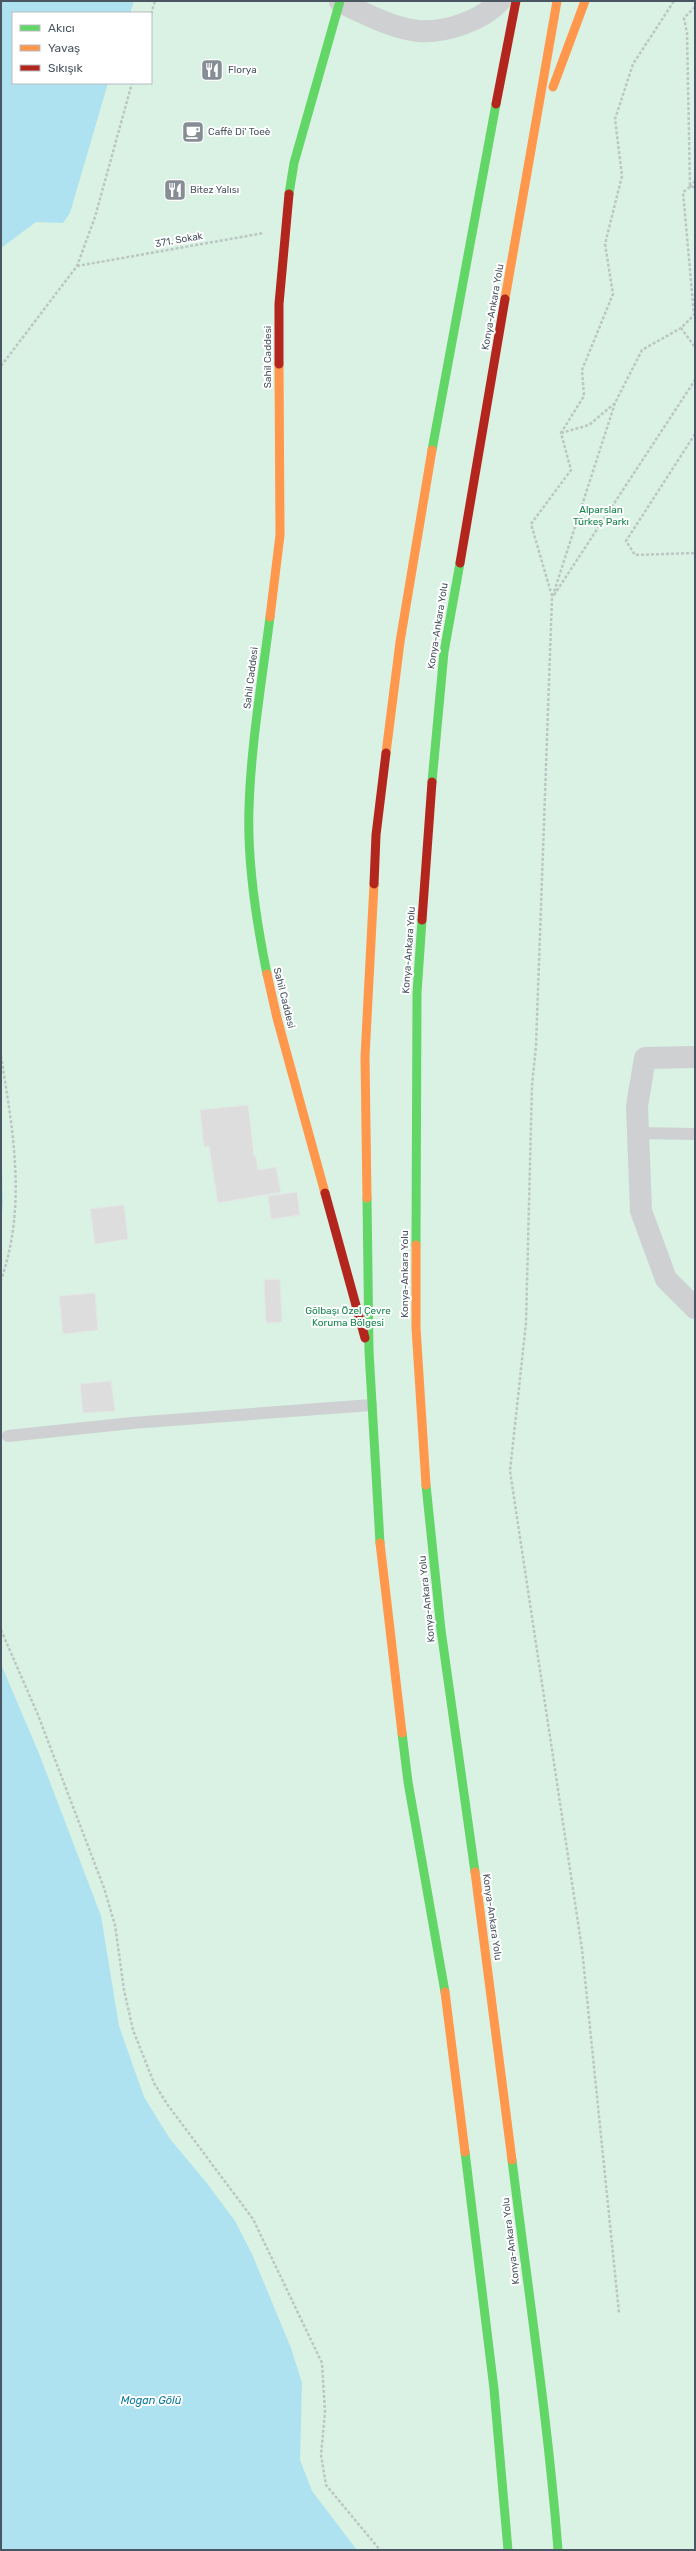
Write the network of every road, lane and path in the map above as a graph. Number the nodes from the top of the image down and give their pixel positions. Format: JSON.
{"nodes":[{"id":1,"x":155,"y":1,"type":"edge"},
{"id":2,"x":500,"y":1,"type":"edge"},
{"id":3,"x":516,"y":1,"type":"edge"},
{"id":4,"x":557,"y":1,"type":"edge"},
{"id":5,"x":585,"y":1,"type":"edge"},
{"id":6,"x":674,"y":1,"type":"edge"},
{"id":7,"x":340,"y":2,"type":"edge"},
{"id":8,"x":695,"y":7,"type":"edge"},
{"id":9,"x":152,"y":12,"type":"edge"},
{"id":10,"x":132,"y":84,"type":"edge"},
{"id":11,"x":533,"y":136,"type":"junction"},
{"id":12,"x":695,"y":181,"type":"edge"},
{"id":13,"x":690,"y":186,"type":"junction"},
{"id":14,"x":695,"y":187,"type":"edge"},
{"id":15,"x":284,"y":230,"type":"junction"},
{"id":16,"x":77,"y":266,"type":"junction"},
{"id":17,"x":681,"y":328,"type":"junction"},
{"id":18,"x":695,"y":347,"type":"edge"},
{"id":19,"x":1,"y":366,"type":"edge"},
{"id":20,"x":695,"y":380,"type":"edge"},
{"id":21,"x":615,"y":403,"type":"junction"},
{"id":22,"x":561,"y":433,"type":"junction"},
{"id":23,"x":695,"y":434,"type":"edge"},
{"id":24,"x":695,"y":553,"type":"edge"},
{"id":25,"x":552,"y":598,"type":"junction"},
{"id":26,"x":1,"y":1056,"type":"edge"},
{"id":27,"x":695,"y":1057,"type":"edge"},
{"id":28,"x":638,"y":1133,"type":"junction"},
{"id":29,"x":695,"y":1134,"type":"edge"},
{"id":30,"x":1,"y":1280,"type":"edge"},
{"id":31,"x":695,"y":1308,"type":"edge"},
{"id":32,"x":369,"y":1351,"type":"junction"},
{"id":33,"x":371,"y":1405,"type":"junction"},
{"id":34,"x":8,"y":1436,"type":"dead end"},
{"id":35,"x":1,"y":1630,"type":"edge"},
{"id":36,"x":619,"y":2313,"type":"dead end"},
{"id":37,"x":380,"y":2550,"type":"edge"},
{"id":38,"x":508,"y":2550,"type":"edge"},
{"id":39,"x":558,"y":2550,"type":"edge"}],
"edges":[{"from":1,"to":9,"type":"path"},
{"from":2,"to":7,"type":"street"},
{"from":3,"to":32,"type":"main road"},
{"from":4,"to":11,"type":"main road","name":"Konya-Ankara Yolu"},
{"from":5,"to":11,"type":"main road"},
{"from":6,"to":22,"type":"path"},
{"from":7,"to":15,"type":"main road","name":"Sahil Caddesi"},
{"from":8,"to":13,"type":"path"},
{"from":10,"to":16,"type":"path"},
{"from":11,"to":39,"type":"main road","name":"Konya-Ankara Yolu"},
{"from":12,"to":13,"type":"path"},
{"from":13,"to":14,"type":"path"},
{"from":13,"to":17,"type":"path"},
{"from":15,"to":16,"type":"path","name":"371. Sokak"},
{"from":15,"to":32,"type":"main road","name":"Sahil Caddesi"},
{"from":16,"to":19,"type":"path"},
{"from":17,"to":18,"type":"path"},
{"from":17,"to":21,"type":"path"},
{"from":20,"to":25,"type":"path"},
{"from":21,"to":22,"type":"path"},
{"from":21,"to":25,"type":"path"},
{"from":22,"to":25,"type":"path"},
{"from":23,"to":24,"type":"path"},
{"from":25,"to":36,"type":"path"},
{"from":26,"to":30,"type":"path"},
{"from":27,"to":28,"type":"street"},
{"from":28,"to":29,"type":"lane"},
{"from":28,"to":31,"type":"street"},
{"from":32,"to":33,"type":"main road"},
{"from":33,"to":34,"type":"lane"},
{"from":33,"to":38,"type":"main road"},
{"from":35,"to":37,"type":"path"}]}
